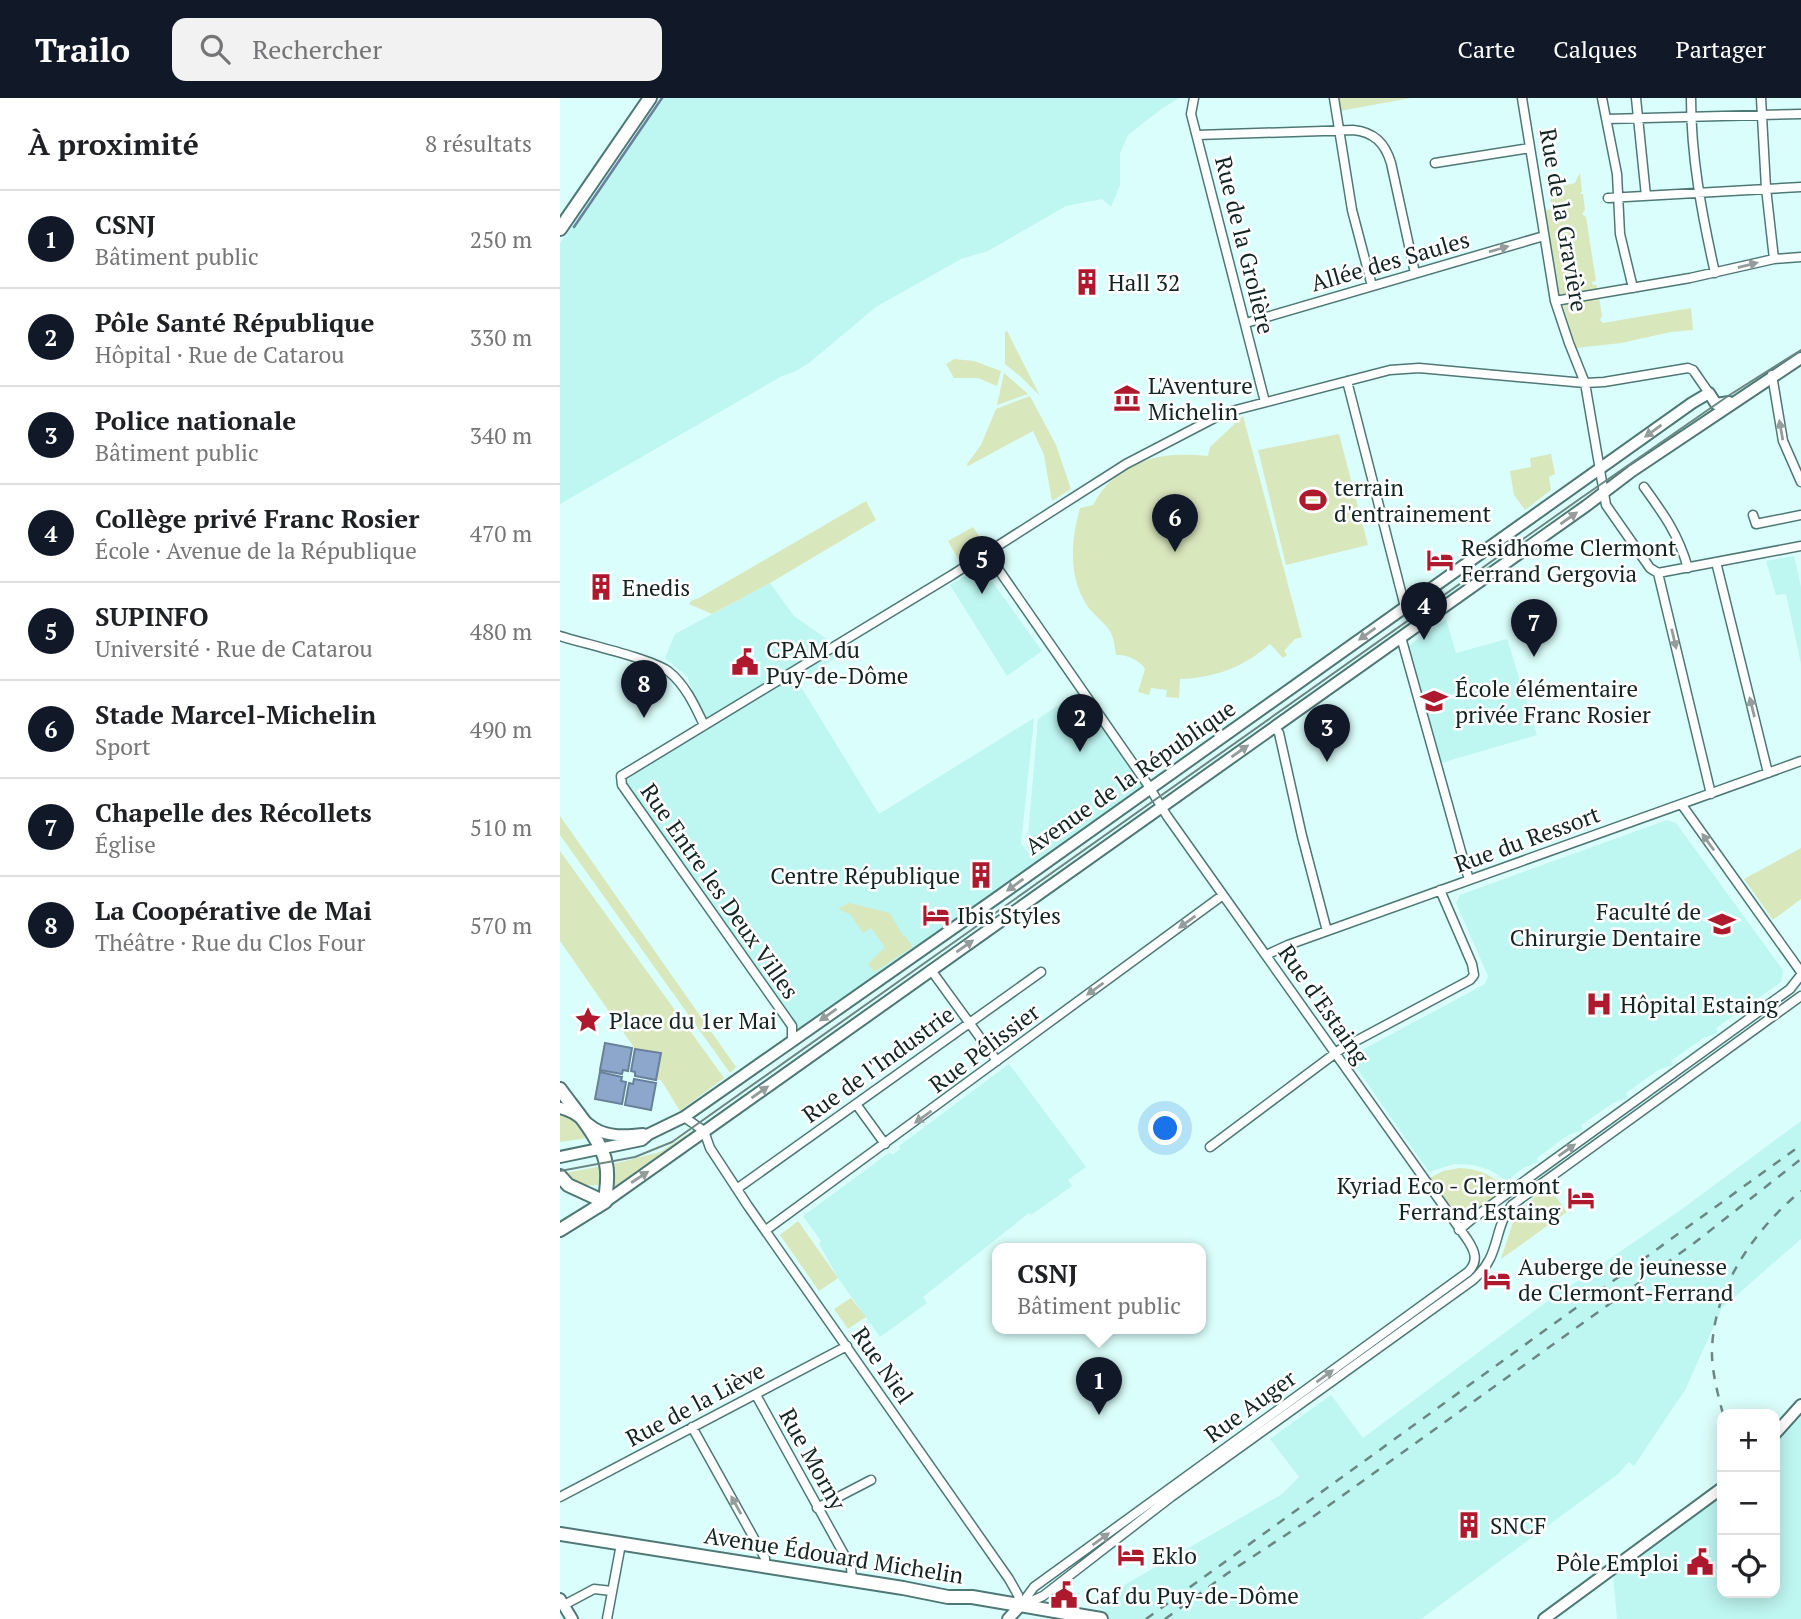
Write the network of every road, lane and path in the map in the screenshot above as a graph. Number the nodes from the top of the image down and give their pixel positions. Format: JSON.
{"nodes":[{"id":1,"x":641,"y":98,"type":"edge"},
{"id":2,"x":650,"y":98,"type":"edge"},
{"id":3,"x":1194,"y":98,"type":"edge"},
{"id":4,"x":1334,"y":98,"type":"edge"},
{"id":5,"x":1522,"y":98,"type":"edge"},
{"id":6,"x":1602,"y":98,"type":"edge"},
{"id":7,"x":1636,"y":98,"type":"edge"},
{"id":8,"x":1691,"y":98,"type":"edge"},
{"id":9,"x":1761,"y":98,"type":"edge"},
{"id":10,"x":1761,"y":114,"type":"junction"},
{"id":11,"x":1801,"y":114,"type":"edge"},
{"id":12,"x":1689,"y":116,"type":"junction"},
{"id":13,"x":1640,"y":118,"type":"junction"},
{"id":14,"x":1607,"y":119,"type":"junction"},
{"id":15,"x":1339,"y":131,"type":"junction"},
{"id":16,"x":1197,"y":135,"type":"junction"},
{"id":17,"x":1530,"y":148,"type":"junction"},
{"id":18,"x":1434,"y":163,"type":"dead end"},
{"id":19,"x":1801,"y":187,"type":"edge"},
{"id":20,"x":1766,"y":188,"type":"junction"},
{"id":21,"x":1700,"y":192,"type":"junction"},
{"id":22,"x":1646,"y":196,"type":"junction"},
{"id":23,"x":1608,"y":198,"type":"dead end"},
{"id":24,"x":1618,"y":198,"type":"junction"},
{"id":25,"x":560,"y":216,"type":"edge"},
{"id":26,"x":560,"y":229,"type":"edge"},
{"id":27,"x":1545,"y":236,"type":"junction"},
{"id":28,"x":1801,"y":257,"type":"edge"},
{"id":29,"x":1774,"y":258,"type":"junction"},
{"id":30,"x":1415,"y":273,"type":"junction"},
{"id":31,"x":1714,"y":273,"type":"junction"},
{"id":32,"x":1372,"y":285,"type":"junction"},
{"id":33,"x":1633,"y":288,"type":"junction"},
{"id":34,"x":1555,"y":301,"type":"junction"},
{"id":35,"x":1246,"y":323,"type":"junction"},
{"id":36,"x":1801,"y":358,"type":"edge"},
{"id":37,"x":1772,"y":376,"type":"junction"},
{"id":38,"x":1346,"y":381,"type":"junction"},
{"id":39,"x":1585,"y":383,"type":"junction"},
{"id":40,"x":1711,"y":397,"type":"junction"},
{"id":41,"x":1735,"y":401,"type":"junction"},
{"id":42,"x":1265,"y":402,"type":"junction"},
{"id":43,"x":1706,"y":422,"type":"junction"},
{"id":44,"x":1599,"y":470,"type":"junction"},
{"id":45,"x":1801,"y":482,"type":"edge"},
{"id":46,"x":1644,"y":487,"type":"dead end"},
{"id":47,"x":1603,"y":493,"type":"junction"},
{"id":48,"x":1753,"y":515,"type":"dead end"},
{"id":49,"x":1801,"y":515,"type":"edge"},
{"id":50,"x":1801,"y":546,"type":"edge"},
{"id":51,"x":987,"y":552,"type":"junction"},
{"id":52,"x":1716,"y":562,"type":"junction"},
{"id":53,"x":1688,"y":568,"type":"junction"},
{"id":54,"x":1658,"y":573,"type":"junction"},
{"id":55,"x":1405,"y":607,"type":"junction"},
{"id":56,"x":560,"y":636,"type":"edge"},
{"id":57,"x":1401,"y":636,"type":"junction"},
{"id":58,"x":704,"y":724,"type":"junction"},
{"id":59,"x":1274,"y":727,"type":"junction"},
{"id":60,"x":1801,"y":761,"type":"edge"},
{"id":61,"x":1768,"y":773,"type":"junction"},
{"id":62,"x":1150,"y":788,"type":"junction"},
{"id":63,"x":1711,"y":794,"type":"junction"},
{"id":64,"x":1160,"y":803,"type":"junction"},
{"id":65,"x":1682,"y":805,"type":"junction"},
{"id":66,"x":1469,"y":880,"type":"junction"},
{"id":67,"x":1440,"y":890,"type":"junction"},
{"id":68,"x":1223,"y":895,"type":"junction"},
{"id":69,"x":1327,"y":931,"type":"junction"},
{"id":70,"x":1266,"y":955,"type":"junction"},
{"id":71,"x":931,"y":970,"type":"junction"},
{"id":72,"x":1041,"y":972,"type":"dead end"},
{"id":73,"x":1801,"y":974,"type":"edge"},
{"id":74,"x":1801,"y":996,"type":"edge"},
{"id":75,"x":969,"y":1023,"type":"junction"},
{"id":76,"x":792,"y":1026,"type":"junction"},
{"id":77,"x":808,"y":1029,"type":"junction"},
{"id":78,"x":792,"y":1041,"type":"junction"},
{"id":79,"x":1336,"y":1054,"type":"junction"},
{"id":80,"x":997,"y":1061,"type":"junction"},
{"id":81,"x":560,"y":1089,"type":"edge"},
{"id":82,"x":856,"y":1104,"type":"junction"},
{"id":83,"x":560,"y":1108,"type":"edge"},
{"id":84,"x":579,"y":1116,"type":"junction"},
{"id":85,"x":684,"y":1117,"type":"junction"},
{"id":86,"x":704,"y":1131,"type":"junction"},
{"id":87,"x":649,"y":1134,"type":"junction"},
{"id":88,"x":690,"y":1142,"type":"junction"},
{"id":89,"x":886,"y":1144,"type":"junction"},
{"id":90,"x":1210,"y":1147,"type":"dead end"},
{"id":91,"x":710,"y":1148,"type":"junction"},
{"id":92,"x":601,"y":1149,"type":"junction"},
{"id":93,"x":562,"y":1158,"type":"edge"},
{"id":94,"x":560,"y":1176,"type":"edge"},
{"id":95,"x":738,"y":1188,"type":"junction"},
{"id":96,"x":605,"y":1202,"type":"junction"},
{"id":97,"x":560,"y":1230,"type":"edge"},
{"id":98,"x":766,"y":1230,"type":"junction"},
{"id":99,"x":1459,"y":1230,"type":"junction"},
{"id":100,"x":847,"y":1346,"type":"junction"},
{"id":101,"x":755,"y":1395,"type":"junction"},
{"id":102,"x":1801,"y":1405,"type":"edge"},
{"id":103,"x":692,"y":1427,"type":"junction"},
{"id":104,"x":1780,"y":1428,"type":"edge"},
{"id":105,"x":871,"y":1480,"type":"dead end"},
{"id":106,"x":1717,"y":1492,"type":"edge"},
{"id":107,"x":560,"y":1497,"type":"edge"},
{"id":108,"x":817,"y":1508,"type":"junction"},
{"id":109,"x":560,"y":1534,"type":"edge"},
{"id":110,"x":621,"y":1544,"type":"junction"},
{"id":111,"x":765,"y":1566,"type":"junction"},
{"id":112,"x":852,"y":1580,"type":"junction"},
{"id":113,"x":612,"y":1591,"type":"junction"},
{"id":114,"x":561,"y":1601,"type":"edge"},
{"id":115,"x":1020,"y":1606,"type":"junction"},
{"id":116,"x":572,"y":1619,"type":"edge"},
{"id":117,"x":607,"y":1619,"type":"edge"},
{"id":118,"x":1008,"y":1619,"type":"edge"},
{"id":119,"x":1101,"y":1619,"type":"edge"},
{"id":120,"x":1544,"y":1619,"type":"edge"}],
"edges":[{"from":1,"to":25,"type":"main road"},
{"from":2,"to":26,"type":"main road"},
{"from":3,"to":16,"type":"street","name":"Rue de la Grolière"},
{"from":4,"to":15,"type":"street"},
{"from":5,"to":17,"type":"street","name":"Rue de la Gravière"},
{"from":6,"to":14,"type":"street"},
{"from":7,"to":13,"type":"street"},
{"from":8,"to":12,"type":"street"},
{"from":9,"to":10,"type":"street"},
{"from":10,"to":11,"type":"street"},
{"from":10,"to":12,"type":"street"},
{"from":10,"to":20,"type":"street"},
{"from":12,"to":13,"type":"street"},
{"from":12,"to":21,"type":"street"},
{"from":13,"to":14,"type":"street"},
{"from":13,"to":22,"type":"street"},
{"from":14,"to":24,"type":"street"},
{"from":15,"to":16,"type":"street"},
{"from":15,"to":30,"type":"street"},
{"from":15,"to":32,"type":"street"},
{"from":16,"to":35,"type":"street","name":"Rue de la Grolière"},
{"from":17,"to":18,"type":"street"},
{"from":17,"to":27,"type":"street","name":"Rue de la Gravière"},
{"from":19,"to":20,"type":"street"},
{"from":20,"to":21,"type":"street"},
{"from":20,"to":29,"type":"street"},
{"from":21,"to":22,"type":"street"},
{"from":21,"to":31,"type":"street"},
{"from":22,"to":24,"type":"street"},
{"from":23,"to":24,"type":"street"},
{"from":24,"to":33,"type":"street"},
{"from":30,"to":27,"type":"street","name":"Allée des Saules","one_way":true},
{"from":27,"to":34,"type":"street","name":"Rue de la Gravière"},
{"from":28,"to":29,"type":"street"},
{"from":31,"to":29,"type":"street","one_way":true},
{"from":30,"to":32,"type":"street","name":"Allée des Saules"},
{"from":31,"to":33,"type":"street"},
{"from":32,"to":35,"type":"street","name":"Allée des Saules"},
{"from":33,"to":34,"type":"street"},
{"from":34,"to":39,"type":"street","name":"Rue de la Gravière"},
{"from":35,"to":42,"type":"street","name":"Rue de la Grolière"},
{"from":36,"to":37,"type":"main road","name":"Avenue de la République"},
{"from":37,"to":41,"type":"main road","name":"Avenue de la République"},
{"from":45,"to":37,"type":"street","one_way":true},
{"from":38,"to":39,"type":"street"},
{"from":38,"to":42,"type":"street"},
{"from":38,"to":55,"type":"street"},
{"from":39,"to":40,"type":"street"},
{"from":39,"to":44,"type":"street","name":"Rue de la Gravière"},
{"from":40,"to":41,"type":"main road"},
{"from":40,"to":43,"type":"street"},
{"from":40,"to":44,"type":"main road","name":"Avenue de la République","one_way":true},
{"from":41,"to":43,"type":"main road","name":"Avenue de la République"},
{"from":42,"to":51,"type":"street"},
{"from":43,"to":47,"type":"main road","name":"Avenue de la République"},
{"from":44,"to":47,"type":"street"},
{"from":44,"to":55,"type":"main road","name":"Avenue de la République"},
{"from":46,"to":53,"type":"street"},
{"from":47,"to":54,"type":"street"},
{"from":57,"to":47,"type":"main road","name":"Avenue de la République","one_way":true},
{"from":48,"to":49,"type":"street"},
{"from":50,"to":52,"type":"street"},
{"from":51,"to":58,"type":"street"},
{"from":51,"to":62,"type":"street","name":"Rue d'Estaing"},
{"from":52,"to":53,"type":"street"},
{"from":61,"to":52,"type":"street","one_way":true},
{"from":53,"to":54,"type":"street"},
{"from":54,"to":63,"type":"street","one_way":true},
{"from":55,"to":62,"type":"main road","name":"Avenue de la République","one_way":true},
{"from":56,"to":58,"type":"street"},
{"from":57,"to":59,"type":"main road","name":"Avenue de la République"},
{"from":57,"to":66,"type":"street"},
{"from":58,"to":76,"type":"street","name":"Rue Entre les Deux Villes"},
{"from":64,"to":59,"type":"main road","name":"Avenue de la République","one_way":true},
{"from":59,"to":69,"type":"street"},
{"from":60,"to":61,"type":"street","name":"Rue du Ressort"},
{"from":61,"to":63,"type":"street","name":"Rue du Ressort"},
{"from":62,"to":64,"type":"street","name":"Rue d'Estaing"},
{"from":62,"to":77,"type":"main road","name":"Avenue de la République","one_way":true},
{"from":63,"to":65,"type":"street","name":"Rue du Ressort"},
{"from":64,"to":68,"type":"street","name":"Rue d'Estaing"},
{"from":71,"to":64,"type":"main road","name":"Avenue de la République","one_way":true},
{"from":65,"to":66,"type":"street","name":"Rue du Ressort"},
{"from":73,"to":65,"type":"street","one_way":true},
{"from":66,"to":67,"type":"street","name":"Rue du Ressort"},
{"from":67,"to":69,"type":"street","name":"Rue du Ressort"},
{"from":67,"to":79,"type":"street"},
{"from":68,"to":70,"type":"street","name":"Rue d'Estaing"},
{"from":68,"to":80,"type":"street","name":"Rue Pélissier","one_way":true},
{"from":69,"to":70,"type":"street","name":"Rue du Ressort"},
{"from":70,"to":79,"type":"street","name":"Rue d'Estaing"},
{"from":71,"to":75,"type":"street"},
{"from":86,"to":71,"type":"main road","name":"Avenue de la République","one_way":true},
{"from":72,"to":75,"type":"street","name":"Rue de l'Industrie"},
{"from":99,"to":73,"type":"street","one_way":true},
{"from":74,"to":115,"type":"street"},
{"from":75,"to":80,"type":"street"},
{"from":75,"to":82,"type":"street","name":"Rue de l'Industrie"},
{"from":76,"to":77,"type":"street","name":"Rue Entre les Deux Villes"},
{"from":76,"to":78,"type":"street","name":"Rue Entre les Deux Villes"},
{"from":77,"to":78,"type":"main road","name":"Avenue de la République"},
{"from":78,"to":85,"type":"main road","name":"Avenue de la République"},
{"from":79,"to":90,"type":"street"},
{"from":79,"to":99,"type":"street","name":"Rue d'Estaing"},
{"from":80,"to":89,"type":"street","name":"Rue Pélissier","one_way":true},
{"from":81,"to":84,"type":"main road"},
{"from":82,"to":89,"type":"street"},
{"from":82,"to":95,"type":"street","name":"Rue de l'Industrie"},
{"from":83,"to":84,"type":"main road"},
{"from":84,"to":87,"type":"main road","name":"Avenue de la République"},
{"from":84,"to":92,"type":"main road"},
{"from":85,"to":86,"type":"street"},
{"from":85,"to":87,"type":"main road","name":"Avenue de la République"},
{"from":86,"to":88,"type":"main road","name":"Avenue de la République"},
{"from":86,"to":91,"type":"street","name":"Rue Niel"},
{"from":87,"to":92,"type":"main road","name":"Avenue de la République"},
{"from":88,"to":91,"type":"street"},
{"from":96,"to":88,"type":"main road","name":"Avenue de la République","one_way":true},
{"from":89,"to":98,"type":"street","name":"Rue Pélissier"},
{"from":91,"to":95,"type":"street","name":"Rue Niel"},
{"from":92,"to":93,"type":"main road","name":"Avenue de la République"},
{"from":92,"to":96,"type":"main road"},
{"from":94,"to":96,"type":"main road"},
{"from":95,"to":98,"type":"street","name":"Rue Niel"},
{"from":96,"to":97,"type":"main road","name":"Avenue de la République"},
{"from":98,"to":100,"type":"street","name":"Rue Niel"},
{"from":115,"to":99,"type":"street","name":"Rue Auger","one_way":true},
{"from":100,"to":101,"type":"street","name":"Rue de la Liève"},
{"from":100,"to":115,"type":"street","name":"Rue Niel"},
{"from":101,"to":103,"type":"street","name":"Rue de la Liève"},
{"from":101,"to":108,"type":"street","name":"Rue Morny"},
{"from":102,"to":104,"type":"main road"},
{"from":103,"to":107,"type":"street","name":"Rue de la Liève"},
{"from":111,"to":103,"type":"street","one_way":true},
{"from":105,"to":108,"type":"street"},
{"from":106,"to":120,"type":"main road"},
{"from":108,"to":112,"type":"street","name":"Rue Morny"},
{"from":109,"to":110,"type":"main road","name":"Avenue Édouard Michelin"},
{"from":110,"to":111,"type":"main road","name":"Avenue Édouard Michelin"},
{"from":110,"to":113,"type":"street"},
{"from":111,"to":112,"type":"main road","name":"Avenue Édouard Michelin"},
{"from":112,"to":115,"type":"main road","name":"Avenue Édouard Michelin"},
{"from":113,"to":114,"type":"street"},
{"from":113,"to":117,"type":"street"},
{"from":114,"to":116,"type":"main road"},
{"from":115,"to":118,"type":"main road"},
{"from":115,"to":119,"type":"main road","name":"Avenue Édouard Michelin"}]}
